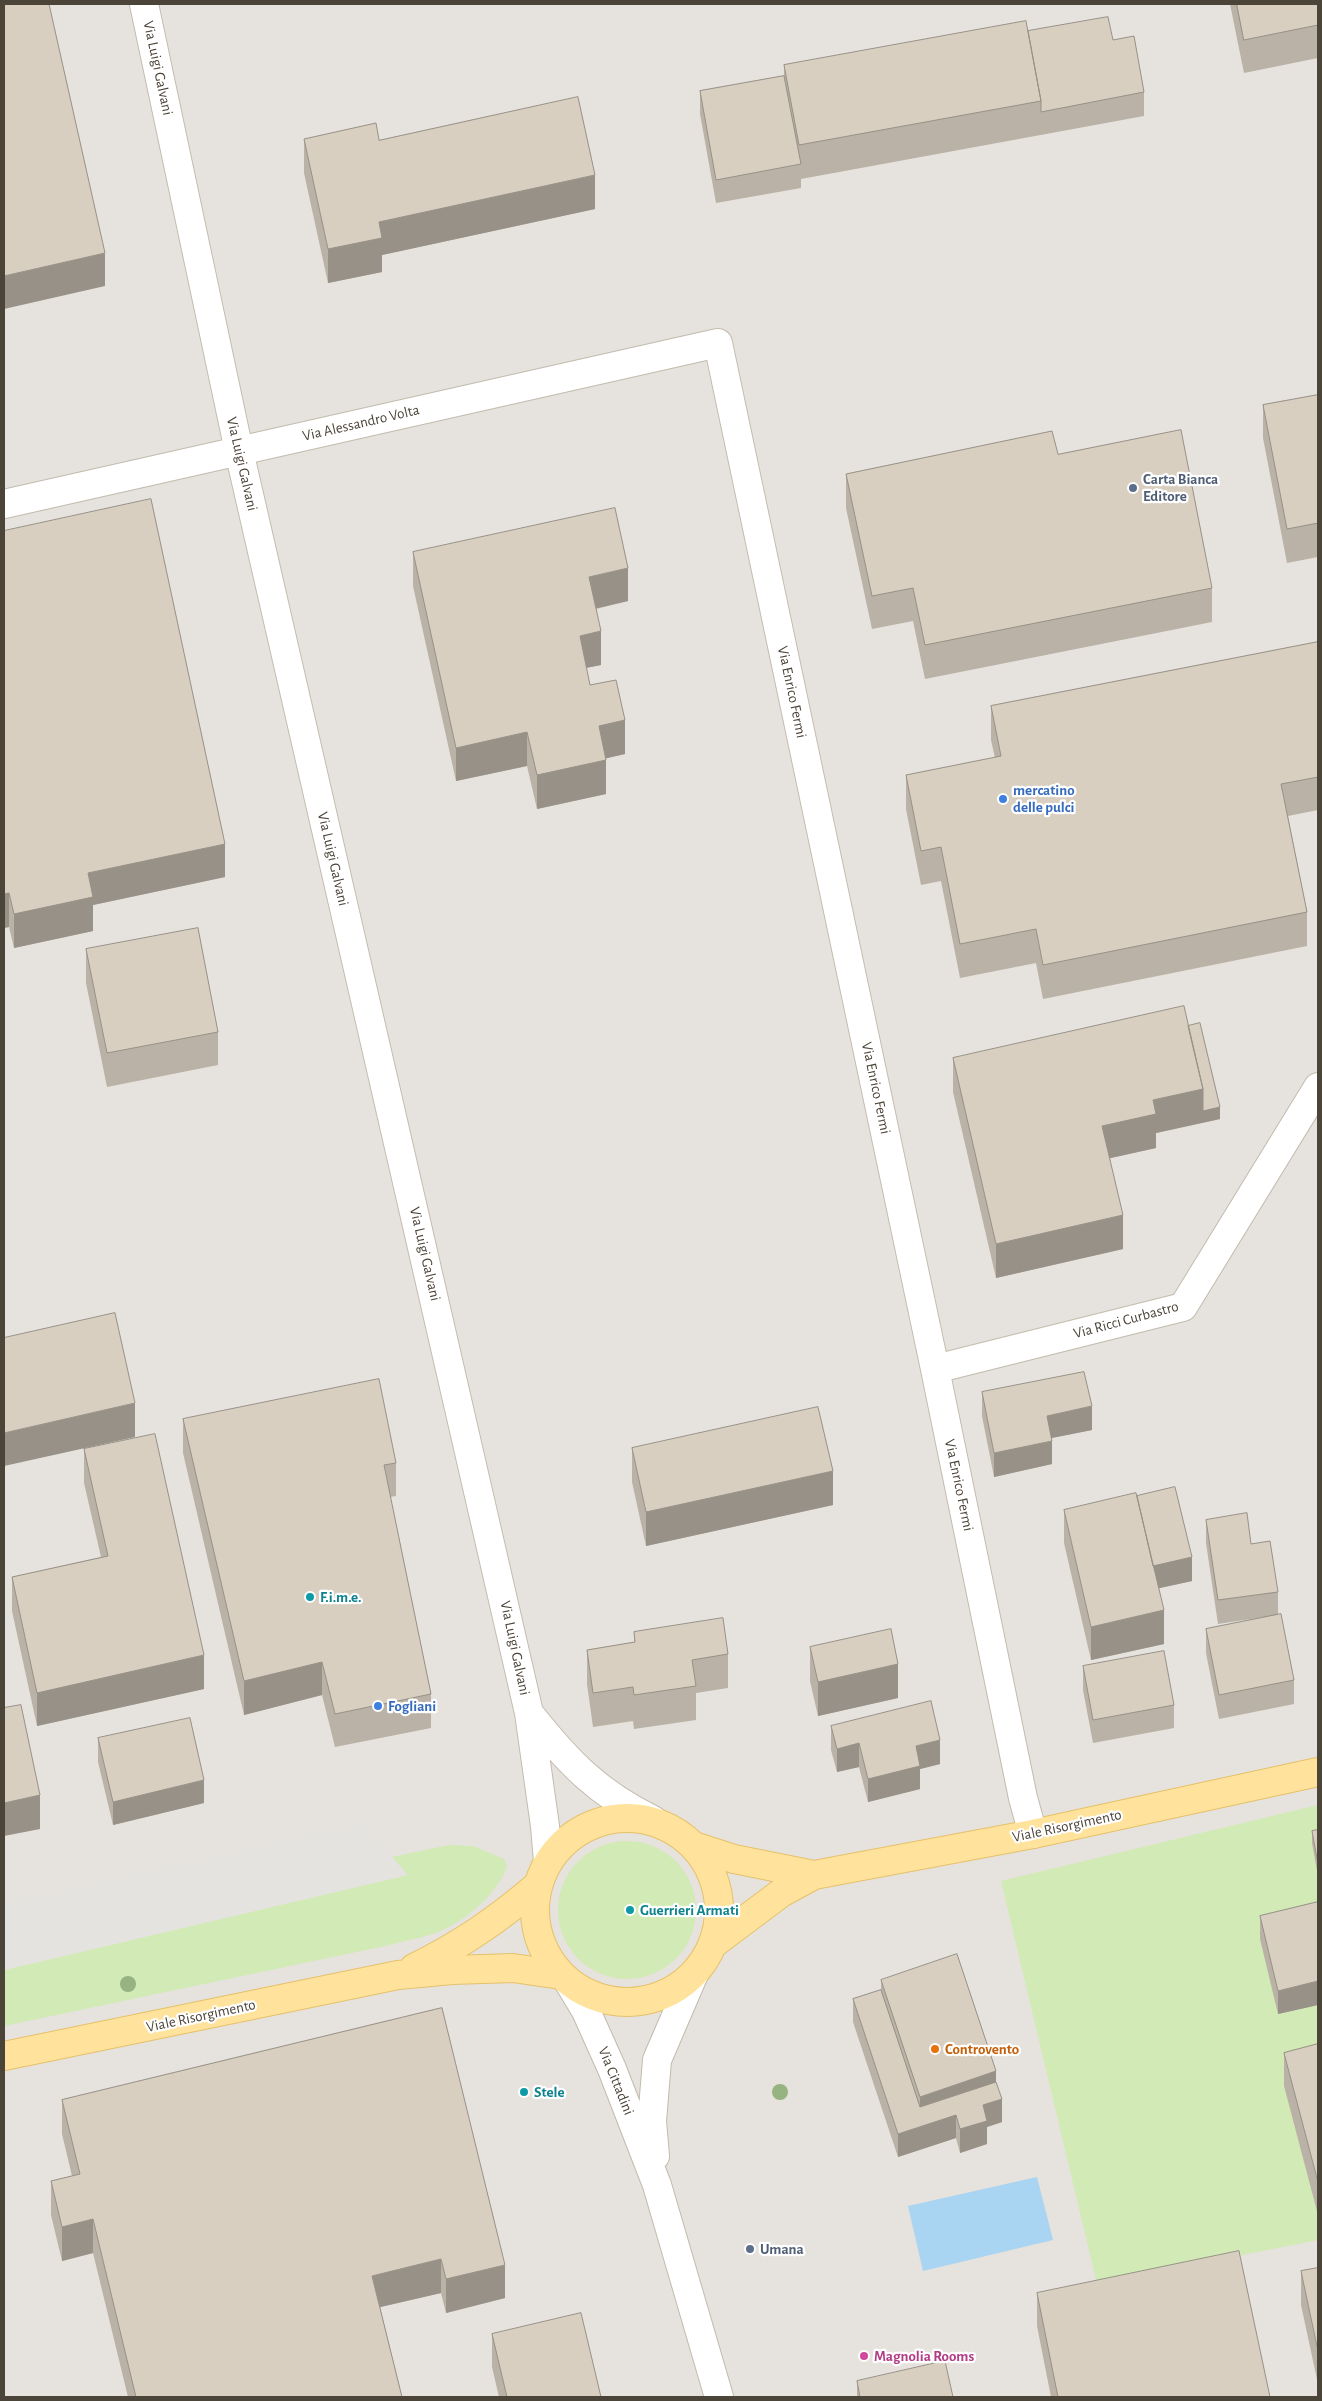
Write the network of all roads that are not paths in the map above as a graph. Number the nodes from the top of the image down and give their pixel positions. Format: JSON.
{"nodes":[{"id":1,"x":144,"y":4,"type":"edge"},
{"id":2,"x":718,"y":343,"type":"joint"},
{"id":3,"x":238,"y":451,"type":"junction"},
{"id":4,"x":4,"y":504,"type":"edge"},
{"id":5,"x":1318,"y":1087,"type":"edge"},
{"id":6,"x":935,"y":1369,"type":"junction"},
{"id":7,"x":529,"y":1713,"type":"junction"},
{"id":8,"x":1318,"y":1772,"type":"edge"},
{"id":9,"x":653,"y":1820,"type":"junction"},
{"id":10,"x":1033,"y":1834,"type":"junction"},
{"id":11,"x":694,"y":1846,"type":"junction"},
{"id":12,"x":542,"y":1874,"type":"junction"},
{"id":13,"x":814,"y":1875,"type":"junction"},
{"id":14,"x":713,"y":1944,"type":"junction"},
{"id":15,"x":694,"y":1974,"type":"junction"},
{"id":16,"x":398,"y":1975,"type":"junction"},
{"id":17,"x":565,"y":1978,"type":"junction"},
{"id":18,"x":4,"y":2056,"type":"edge"},
{"id":19,"x":657,"y":2185,"type":"junction"},
{"id":20,"x":719,"y":2397,"type":"edge"}],
"edges":[{"from":1,"to":3,"type":"street","name":"Via Luigi Galvani"},
{"from":2,"to":3,"type":"street","name":"Via Alessandro Volta"},
{"from":2,"to":6,"type":"street","name":"Via Enrico Fermi"},
{"from":3,"to":4,"type":"street","name":"Via Alessandro Volta"},
{"from":3,"to":7,"type":"street","name":"Via Luigi Galvani"},
{"from":5,"to":6,"type":"street","name":"Via Ricci Curbastro"},
{"from":6,"to":10,"type":"street","name":"Via Enrico Fermi"},
{"from":7,"to":9,"type":"street","name":"Via Luigi Galvani"},
{"from":7,"to":12,"type":"street","name":"Via Luigi Galvani"},
{"from":8,"to":10,"type":"main road","name":"Viale Risorgimento"},
{"from":9,"to":11,"type":"main road","name":"Viale Risorgimento"},
{"from":9,"to":12,"type":"main road","name":"Viale Risorgimento"},
{"from":10,"to":13,"type":"main road","name":"Viale Risorgimento"},
{"from":11,"to":13,"type":"main road","name":"Viale Risorgimento"},
{"from":11,"to":14,"type":"main road"},
{"from":12,"to":16,"type":"main road","name":"Viale Risorgimento"},
{"from":12,"to":17,"type":"main road"},
{"from":13,"to":14,"type":"main road","name":"Viale Risorgimento"},
{"from":14,"to":15,"type":"main road"},
{"from":15,"to":17,"type":"main road"},
{"from":15,"to":19,"type":"street","name":"Via Cittadini"},
{"from":16,"to":17,"type":"main road","name":"Viale Risorgimento"},
{"from":16,"to":18,"type":"main road","name":"Viale Risorgimento"},
{"from":17,"to":19,"type":"street","name":"Via Cittadini"},
{"from":19,"to":20,"type":"street","name":"Via Cittadini"}]}
